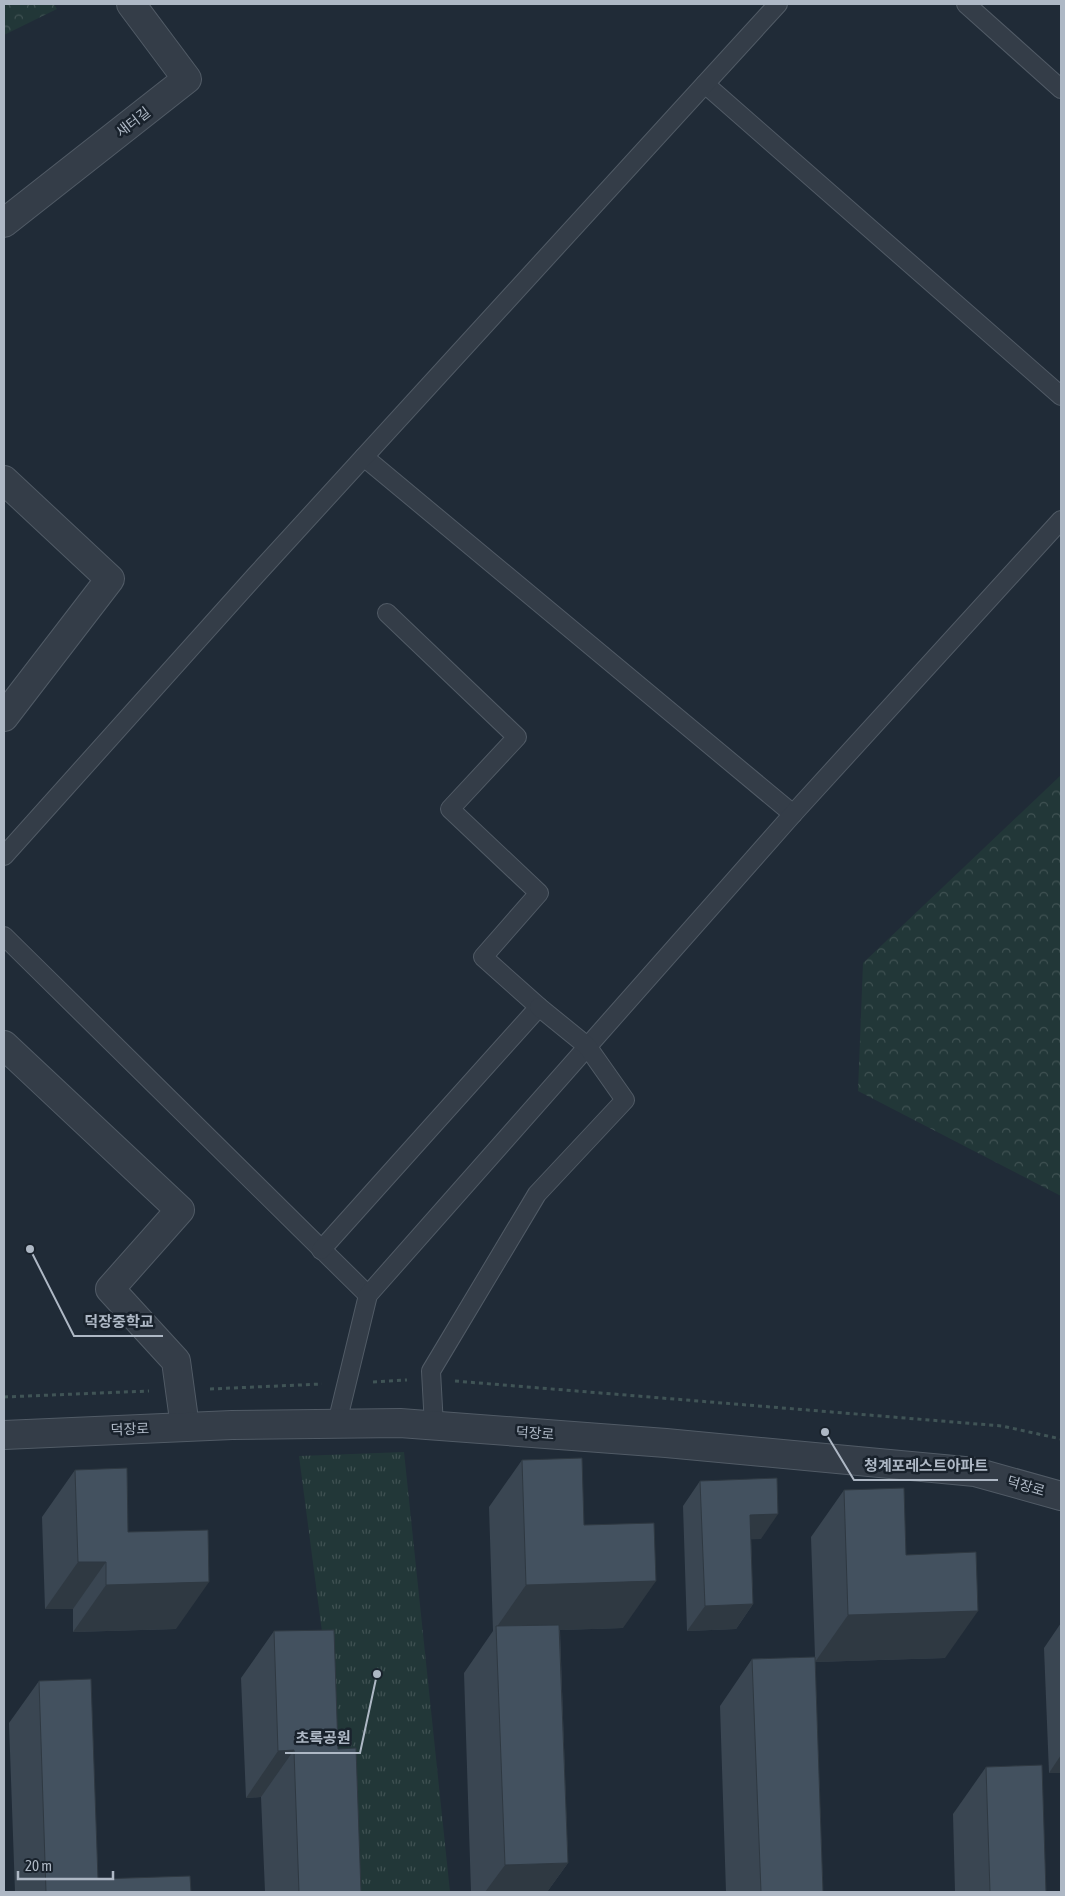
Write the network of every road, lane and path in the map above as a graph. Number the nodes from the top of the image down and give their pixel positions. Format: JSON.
{"nodes":[{"id":1,"x":131,"y":4,"type":"edge"},
{"id":2,"x":778,"y":4,"type":"edge"},
{"id":3,"x":966,"y":4,"type":"edge"},
{"id":4,"x":705,"y":84,"type":"junction"},
{"id":5,"x":1061,"y":89,"type":"edge"},
{"id":6,"x":4,"y":224,"type":"edge"},
{"id":7,"x":1061,"y":396,"type":"edge"},
{"id":8,"x":364,"y":457,"type":"junction"},
{"id":9,"x":4,"y":480,"type":"edge"},
{"id":10,"x":1061,"y":520,"type":"edge"},
{"id":11,"x":387,"y":613,"type":"dead end"},
{"id":12,"x":4,"y":717,"type":"edge"},
{"id":13,"x":793,"y":814,"type":"junction"},
{"id":14,"x":4,"y":856,"type":"edge"},
{"id":15,"x":4,"y":936,"type":"edge"},
{"id":16,"x":539,"y":1007,"type":"junction"},
{"id":17,"x":4,"y":1045,"type":"edge"},
{"id":18,"x":587,"y":1046,"type":"junction"},
{"id":19,"x":321,"y":1250,"type":"junction"},
{"id":20,"x":368,"y":1295,"type":"junction"},
{"id":21,"x":431,"y":1379,"type":"junction"},
{"id":22,"x":347,"y":1383,"type":"junction"},
{"id":23,"x":180,"y":1390,"type":"junction"},
{"id":24,"x":4,"y":1397,"type":"edge"},
{"id":25,"x":337,"y":1423,"type":"junction"},
{"id":26,"x":434,"y":1426,"type":"junction"},
{"id":27,"x":185,"y":1427,"type":"junction"},
{"id":28,"x":4,"y":1435,"type":"edge"},
{"id":29,"x":1061,"y":1439,"type":"edge"},
{"id":30,"x":1061,"y":1496,"type":"edge"}],
"edges":[{"from":1,"to":6,"type":"street","name":"새터길"},
{"from":2,"to":4,"type":"lane"},
{"from":3,"to":5,"type":"lane"},
{"from":4,"to":7,"type":"lane"},
{"from":4,"to":8,"type":"lane"},
{"from":8,"to":13,"type":"lane"},
{"from":8,"to":14,"type":"lane"},
{"from":9,"to":12,"type":"street"},
{"from":10,"to":13,"type":"lane"},
{"from":11,"to":16,"type":"lane"},
{"from":13,"to":18,"type":"lane"},
{"from":15,"to":19,"type":"lane"},
{"from":16,"to":18,"type":"lane"},
{"from":16,"to":19,"type":"lane"},
{"from":17,"to":23,"type":"street"},
{"from":18,"to":20,"type":"lane"},
{"from":18,"to":21,"type":"lane"},
{"from":19,"to":20,"type":"lane"},
{"from":20,"to":22,"type":"lane"},
{"from":21,"to":22,"type":"path"},
{"from":21,"to":26,"type":"lane"},
{"from":21,"to":29,"type":"path"},
{"from":22,"to":23,"type":"path"},
{"from":22,"to":25,"type":"lane"},
{"from":23,"to":24,"type":"path"},
{"from":23,"to":27,"type":"street"},
{"from":25,"to":26,"type":"street","name":"덕장로"},
{"from":25,"to":27,"type":"street","name":"덕장로"},
{"from":26,"to":30,"type":"street","name":"덕장로"},
{"from":27,"to":28,"type":"street","name":"덕장로"}]}
